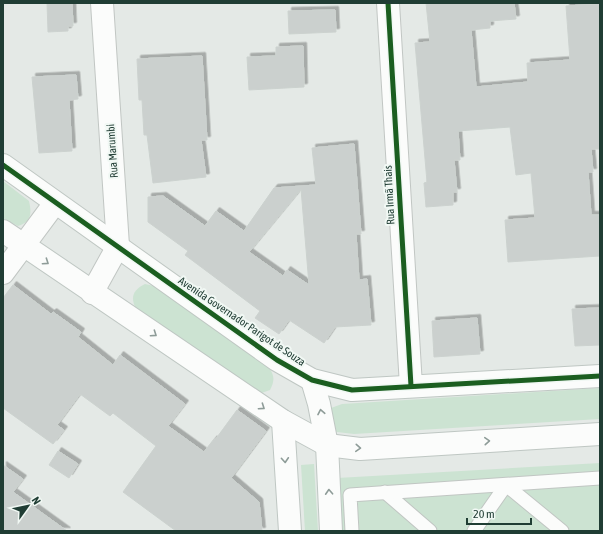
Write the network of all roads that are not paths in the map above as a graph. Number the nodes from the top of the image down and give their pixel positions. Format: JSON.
{"nodes":[{"id":1,"x":102,"y":3,"type":"edge"},
{"id":2,"x":388,"y":3,"type":"edge"},
{"id":3,"x":3,"y":166,"type":"edge"},
{"id":4,"x":55,"y":203,"type":"junction"},
{"id":5,"x":3,"y":231,"type":"edge"},
{"id":6,"x":23,"y":246,"type":"junction"},
{"id":7,"x":118,"y":246,"type":"junction"},
{"id":8,"x":3,"y":274,"type":"edge"},
{"id":9,"x":92,"y":293,"type":"junction"},
{"id":10,"x":600,"y":376,"type":"edge"},
{"id":11,"x":312,"y":380,"type":"junction"},
{"id":12,"x":411,"y":386,"type":"junction"},
{"id":13,"x":283,"y":421,"type":"junction"},
{"id":14,"x":600,"y":434,"type":"edge"},
{"id":15,"x":327,"y":445,"type":"junction"},
{"id":16,"x":600,"y":478,"type":"edge"},
{"id":17,"x":506,"y":485,"type":"junction"},
{"id":18,"x":385,"y":492,"type":"junction"},
{"id":19,"x":290,"y":531,"type":"edge"},
{"id":20,"x":331,"y":531,"type":"edge"},
{"id":21,"x":352,"y":531,"type":"edge"},
{"id":22,"x":430,"y":531,"type":"edge"},
{"id":23,"x":474,"y":531,"type":"edge"},
{"id":24,"x":562,"y":531,"type":"edge"}],
"edges":[{"from":1,"to":7,"type":"street","name":"Rua Marumbi"},
{"from":2,"to":12,"type":"street","name":"Rua Irmã Thais"},
{"from":3,"to":4,"type":"street","name":"Avenida Governador Parigot de Souza"},
{"from":4,"to":6,"type":"street"},
{"from":4,"to":7,"type":"street","name":"Avenida Governador Parigot de Souza"},
{"from":5,"to":6,"type":"street"},
{"from":6,"to":8,"type":"street"},
{"from":6,"to":9,"type":"street","one_way":true},
{"from":7,"to":9,"type":"street"},
{"from":7,"to":11,"type":"street","name":"Avenida Governador Parigot de Souza"},
{"from":9,"to":13,"type":"street","one_way":true},
{"from":10,"to":12,"type":"street","name":"Avenida Governador Parigot de Souza"},
{"from":11,"to":12,"type":"street","name":"Avenida Governador Parigot de Souza"},
{"from":15,"to":11,"type":"street","one_way":true},
{"from":13,"to":15,"type":"street"},
{"from":13,"to":19,"type":"street","one_way":true},
{"from":15,"to":14,"type":"street","one_way":true},
{"from":20,"to":15,"type":"street","one_way":true},
{"from":16,"to":17,"type":"lane"},
{"from":17,"to":18,"type":"lane"},
{"from":17,"to":23,"type":"lane"},
{"from":17,"to":24,"type":"lane"},
{"from":18,"to":21,"type":"lane"},
{"from":18,"to":22,"type":"lane"}]}
